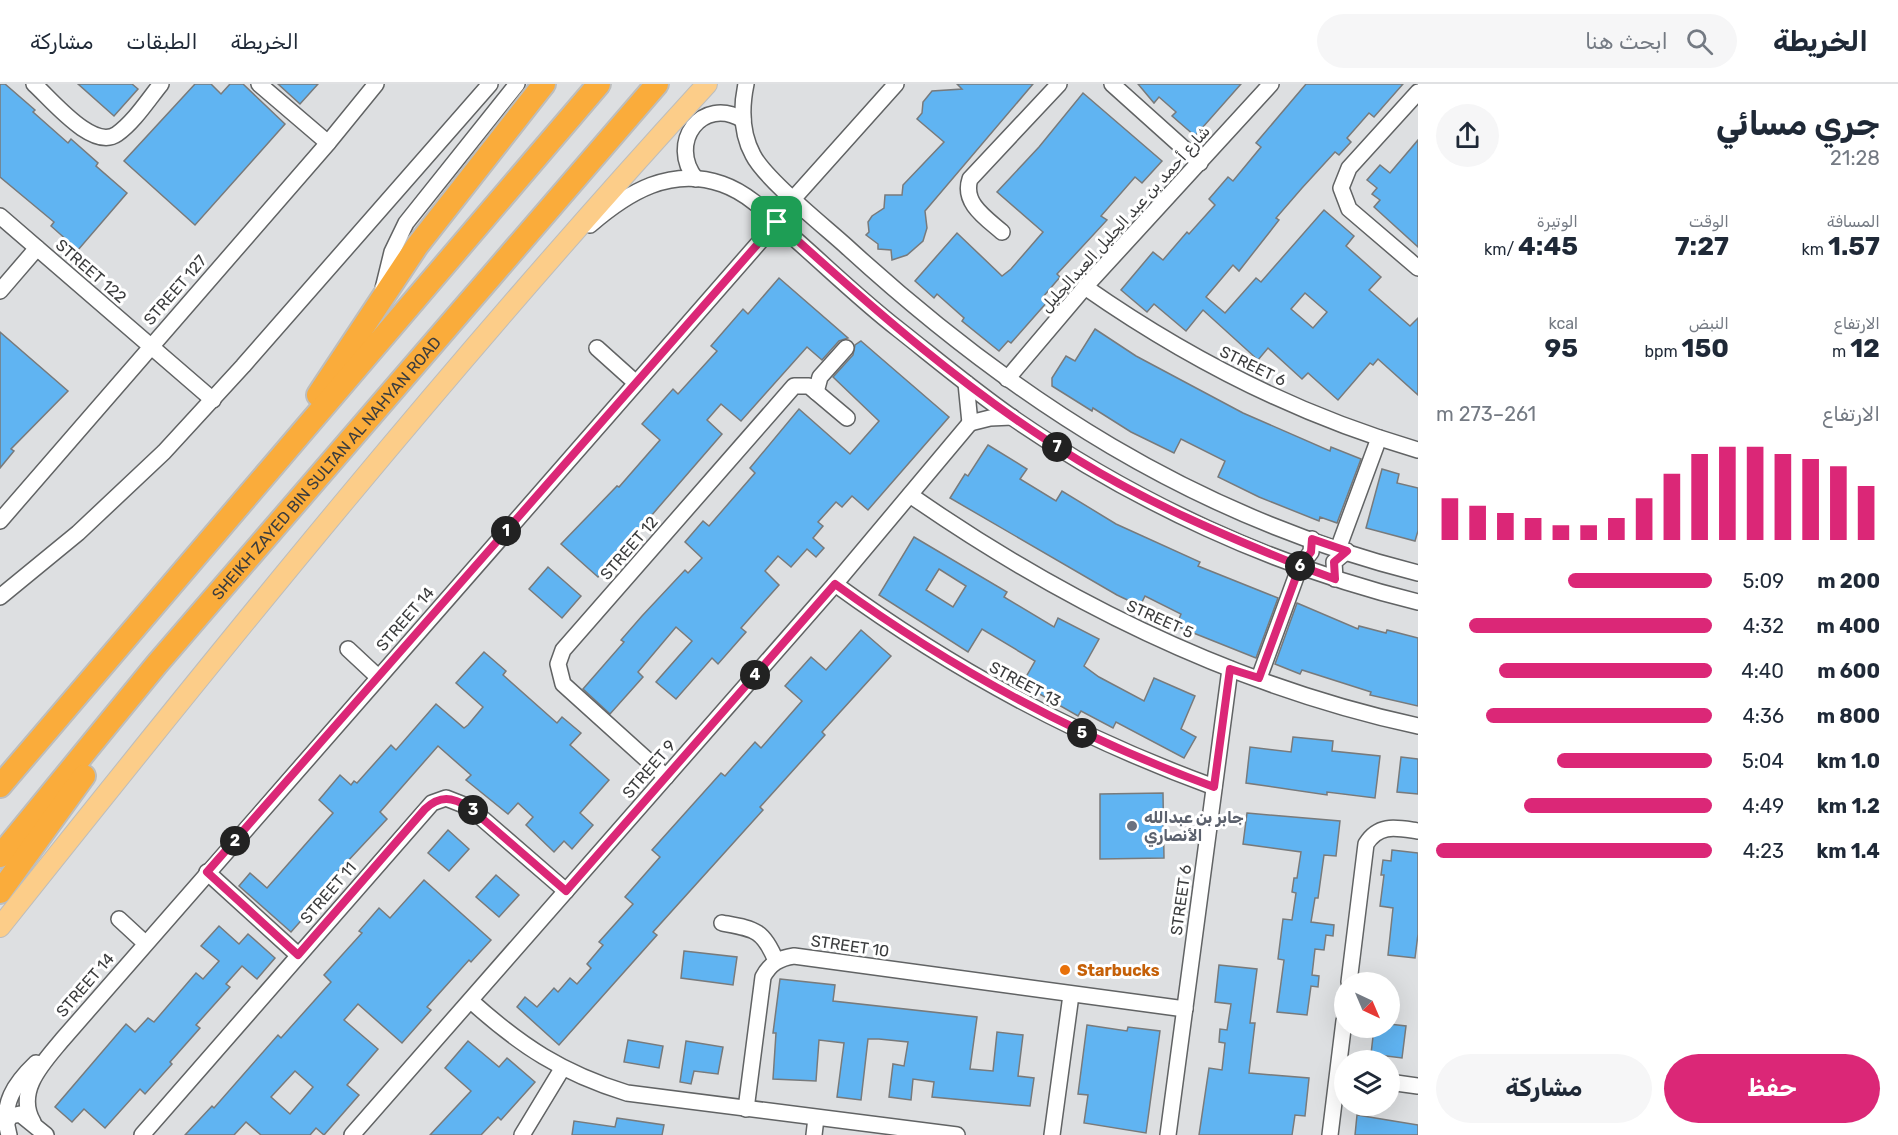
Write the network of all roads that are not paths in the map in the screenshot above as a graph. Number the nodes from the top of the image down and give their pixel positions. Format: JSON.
{"nodes":[{"id":1,"x":34,"y":84,"type":"edge"},
{"id":2,"x":161,"y":84,"type":"edge"},
{"id":3,"x":259,"y":84,"type":"edge"},
{"id":4,"x":376,"y":84,"type":"edge"},
{"id":5,"x":490,"y":84,"type":"edge"},
{"id":6,"x":517,"y":84,"type":"edge"},
{"id":7,"x":544,"y":84,"type":"edge"},
{"id":8,"x":599,"y":84,"type":"edge"},
{"id":9,"x":657,"y":84,"type":"edge"},
{"id":10,"x":707,"y":84,"type":"edge"},
{"id":11,"x":746,"y":84,"type":"edge"},
{"id":12,"x":896,"y":84,"type":"edge"},
{"id":13,"x":1059,"y":84,"type":"edge"},
{"id":14,"x":1112,"y":84,"type":"edge"},
{"id":15,"x":1271,"y":84,"type":"edge"},
{"id":16,"x":1418,"y":92,"type":"edge"},
{"id":17,"x":743,"y":120,"type":"junction"},
{"id":18,"x":328,"y":143,"type":"junction"},
{"id":19,"x":1200,"y":163,"type":"junction"},
{"id":20,"x":696,"y":179,"type":"junction"},
{"id":21,"x":794,"y":198,"type":"junction"},
{"id":22,"x":0,"y":216,"type":"edge"},
{"id":23,"x":777,"y":222,"type":"junction"},
{"id":24,"x":1002,"y":232,"type":"dead end"},
{"id":25,"x":37,"y":249,"type":"junction"},
{"id":26,"x":556,"y":254,"type":"junction"},
{"id":27,"x":1418,"y":268,"type":"edge"},
{"id":28,"x":1085,"y":287,"type":"junction"},
{"id":29,"x":0,"y":291,"type":"edge"},
{"id":30,"x":381,"y":297,"type":"junction"},
{"id":31,"x":150,"y":346,"type":"junction"},
{"id":32,"x":597,"y":348,"type":"dead end"},
{"id":33,"x":846,"y":348,"type":"dead end"},
{"id":34,"x":1007,"y":380,"type":"junction"},
{"id":35,"x":636,"y":383,"type":"junction"},
{"id":36,"x":966,"y":383,"type":"junction"},
{"id":37,"x":816,"y":392,"type":"junction"},
{"id":38,"x":213,"y":400,"type":"junction"},
{"id":39,"x":1012,"y":417,"type":"junction"},
{"id":40,"x":847,"y":418,"type":"dead end"},
{"id":41,"x":970,"y":423,"type":"junction"},
{"id":42,"x":1379,"y":438,"type":"junction"},
{"id":43,"x":1418,"y":450,"type":"edge"},
{"id":44,"x":282,"y":455,"type":"junction"},
{"id":45,"x":910,"y":495,"type":"junction"},
{"id":46,"x":0,"y":520,"type":"edge"},
{"id":47,"x":1312,"y":539,"type":"junction"},
{"id":48,"x":1342,"y":550,"type":"junction"},
{"id":49,"x":1300,"y":566,"type":"junction"},
{"id":50,"x":1418,"y":573,"type":"edge"},
{"id":51,"x":1335,"y":579,"type":"junction"},
{"id":52,"x":835,"y":584,"type":"junction"},
{"id":53,"x":0,"y":597,"type":"edge"},
{"id":54,"x":1418,"y":602,"type":"edge"},
{"id":55,"x":348,"y":649,"type":"dead end"},
{"id":56,"x":157,"y":664,"type":"junction"},
{"id":57,"x":1230,"y":669,"type":"junction"},
{"id":58,"x":378,"y":677,"type":"junction"},
{"id":59,"x":1259,"y":678,"type":"junction"},
{"id":60,"x":1418,"y":726,"type":"edge"},
{"id":61,"x":666,"y":777,"type":"junction"},
{"id":62,"x":0,"y":786,"type":"edge"},
{"id":63,"x":1214,"y":787,"type":"junction"},
{"id":64,"x":1418,"y":831,"type":"edge"},
{"id":65,"x":0,"y":856,"type":"edge"},
{"id":66,"x":207,"y":872,"type":"junction"},
{"id":67,"x":566,"y":891,"type":"junction"},
{"id":68,"x":0,"y":892,"type":"edge"},
{"id":69,"x":120,"y":919,"type":"dead end"},
{"id":70,"x":722,"y":923,"type":"dead end"},
{"id":71,"x":0,"y":927,"type":"edge"},
{"id":72,"x":146,"y":943,"type":"junction"},
{"id":73,"x":298,"y":955,"type":"junction"},
{"id":74,"x":776,"y":961,"type":"junction"},
{"id":75,"x":1350,"y":972,"type":"edge"},
{"id":76,"x":1071,"y":995,"type":"junction"},
{"id":77,"x":471,"y":1001,"type":"junction"},
{"id":78,"x":1185,"y":1009,"type":"junction"},
{"id":79,"x":62,"y":1040,"type":"junction"},
{"id":80,"x":562,"y":1069,"type":"junction"},
{"id":81,"x":1400,"y":1084,"type":"edge"},
{"id":82,"x":1418,"y":1086,"type":"edge"},
{"id":83,"x":746,"y":1109,"type":"junction"},
{"id":84,"x":1334,"y":1113,"type":"edge"},
{"id":85,"x":816,"y":1118,"type":"junction"},
{"id":86,"x":33,"y":1122,"type":"junction"},
{"id":87,"x":7,"y":1129,"type":"edge"},
{"id":88,"x":46,"y":1135,"type":"edge"},
{"id":89,"x":142,"y":1135,"type":"edge"},
{"id":90,"x":352,"y":1135,"type":"edge"},
{"id":91,"x":522,"y":1135,"type":"edge"},
{"id":92,"x":814,"y":1135,"type":"edge"},
{"id":93,"x":957,"y":1135,"type":"edge"},
{"id":94,"x":1052,"y":1135,"type":"edge"},
{"id":95,"x":1168,"y":1135,"type":"edge"},
{"id":96,"x":1330,"y":1135,"type":"edge"}],
"edges":[{"from":1,"to":2,"type":"street"},
{"from":3,"to":18,"type":"street"},
{"from":4,"to":18,"type":"street","name":"STREET 127"},
{"from":5,"to":38,"type":"street"},
{"from":6,"to":30,"type":"street"},
{"from":7,"to":30,"type":"highway"},
{"from":8,"to":44,"type":"highway"},
{"from":9,"to":56,"type":"highway","name":"SHEIKH ZAYED BIN SULTAN AL NAHYAN ROAD"},
{"from":10,"to":26,"type":"main road"},
{"from":11,"to":17,"type":"street"},
{"from":12,"to":21,"type":"street"},
{"from":13,"to":24,"type":"street"},
{"from":14,"to":19,"type":"street"},
{"from":15,"to":19,"type":"street","name":"شارع أحمد بن عبد الجليل العبدالجليل"},
{"from":16,"to":27,"type":"street"},
{"from":17,"to":20,"type":"street"},
{"from":17,"to":21,"type":"street"},
{"from":18,"to":31,"type":"street","name":"STREET 127"},
{"from":19,"to":28,"type":"street","name":"شارع أحمد بن عبد الجليل العبدالجليل"},
{"from":20,"to":23,"type":"street"},
{"from":20,"to":26,"type":"street"},
{"from":21,"to":34,"type":"street"},
{"from":22,"to":25,"type":"street","name":"STREET 122"},
{"from":23,"to":35,"type":"street","name":"STREET 14"},
{"from":23,"to":36,"type":"street"},
{"from":25,"to":29,"type":"street"},
{"from":25,"to":31,"type":"street","name":"STREET 122"},
{"from":26,"to":71,"type":"main road"},
{"from":28,"to":34,"type":"street","name":"شارع أحمد بن عبد الجليل العبدالجليل"},
{"from":28,"to":42,"type":"street","name":"STREET 6"},
{"from":30,"to":44,"type":"highway"},
{"from":31,"to":38,"type":"street","name":"STREET 122"},
{"from":31,"to":46,"type":"street","name":"STREET 127"},
{"from":32,"to":35,"type":"street"},
{"from":33,"to":37,"type":"street"},
{"from":34,"to":47,"type":"street"},
{"from":35,"to":58,"type":"street","name":"STREET 14"},
{"from":36,"to":39,"type":"street"},
{"from":36,"to":41,"type":"street"},
{"from":37,"to":40,"type":"street"},
{"from":37,"to":61,"type":"street","name":"STREET 12"},
{"from":38,"to":53,"type":"street"},
{"from":39,"to":41,"type":"street"},
{"from":39,"to":49,"type":"street"},
{"from":41,"to":45,"type":"street","name":"STREET 9"},
{"from":42,"to":43,"type":"street","name":"STREET 6"},
{"from":42,"to":48,"type":"street"},
{"from":44,"to":62,"type":"highway"},
{"from":45,"to":52,"type":"street","name":"STREET 9"},
{"from":45,"to":57,"type":"street","name":"STREET 5"},
{"from":47,"to":48,"type":"street"},
{"from":47,"to":49,"type":"street"},
{"from":48,"to":50,"type":"street"},
{"from":48,"to":51,"type":"street"},
{"from":49,"to":51,"type":"street"},
{"from":49,"to":59,"type":"street"},
{"from":51,"to":54,"type":"street"},
{"from":52,"to":61,"type":"street","name":"STREET 9"},
{"from":52,"to":63,"type":"street","name":"STREET 13"},
{"from":55,"to":58,"type":"street"},
{"from":56,"to":65,"type":"highway","name":"SHEIKH ZAYED BIN SULTAN AL NAHYAN ROAD"},
{"from":56,"to":68,"type":"highway"},
{"from":57,"to":59,"type":"street","name":"STREET 5"},
{"from":57,"to":63,"type":"street","name":"STREET 6"},
{"from":58,"to":66,"type":"street","name":"STREET 14"},
{"from":59,"to":60,"type":"street","name":"STREET 5"},
{"from":61,"to":67,"type":"street","name":"STREET 9"},
{"from":63,"to":78,"type":"street","name":"STREET 6"},
{"from":64,"to":75,"type":"street"},
{"from":66,"to":72,"type":"street","name":"STREET 14"},
{"from":66,"to":73,"type":"street"},
{"from":67,"to":73,"type":"street","name":"STREET 11"},
{"from":67,"to":77,"type":"street","name":"STREET 9"},
{"from":69,"to":72,"type":"street"},
{"from":70,"to":74,"type":"street"},
{"from":72,"to":79,"type":"street","name":"STREET 14"},
{"from":73,"to":89,"type":"street","name":"STREET 11"},
{"from":74,"to":76,"type":"street","name":"STREET 10"},
{"from":74,"to":83,"type":"street"},
{"from":76,"to":78,"type":"street","name":"STREET 10"},
{"from":76,"to":94,"type":"street"},
{"from":77,"to":80,"type":"street"},
{"from":77,"to":90,"type":"street","name":"STREET 9"},
{"from":78,"to":95,"type":"street","name":"STREET 6"},
{"from":79,"to":86,"type":"street","name":"STREET 14"},
{"from":79,"to":87,"type":"street","name":"STREET 14"},
{"from":80,"to":83,"type":"street"},
{"from":80,"to":91,"type":"street"},
{"from":81,"to":82,"type":"street"},
{"from":83,"to":85,"type":"street"},
{"from":84,"to":96,"type":"street"},
{"from":85,"to":92,"type":"street"},
{"from":85,"to":93,"type":"street"},
{"from":86,"to":87,"type":"street"},
{"from":86,"to":88,"type":"street"}]}
